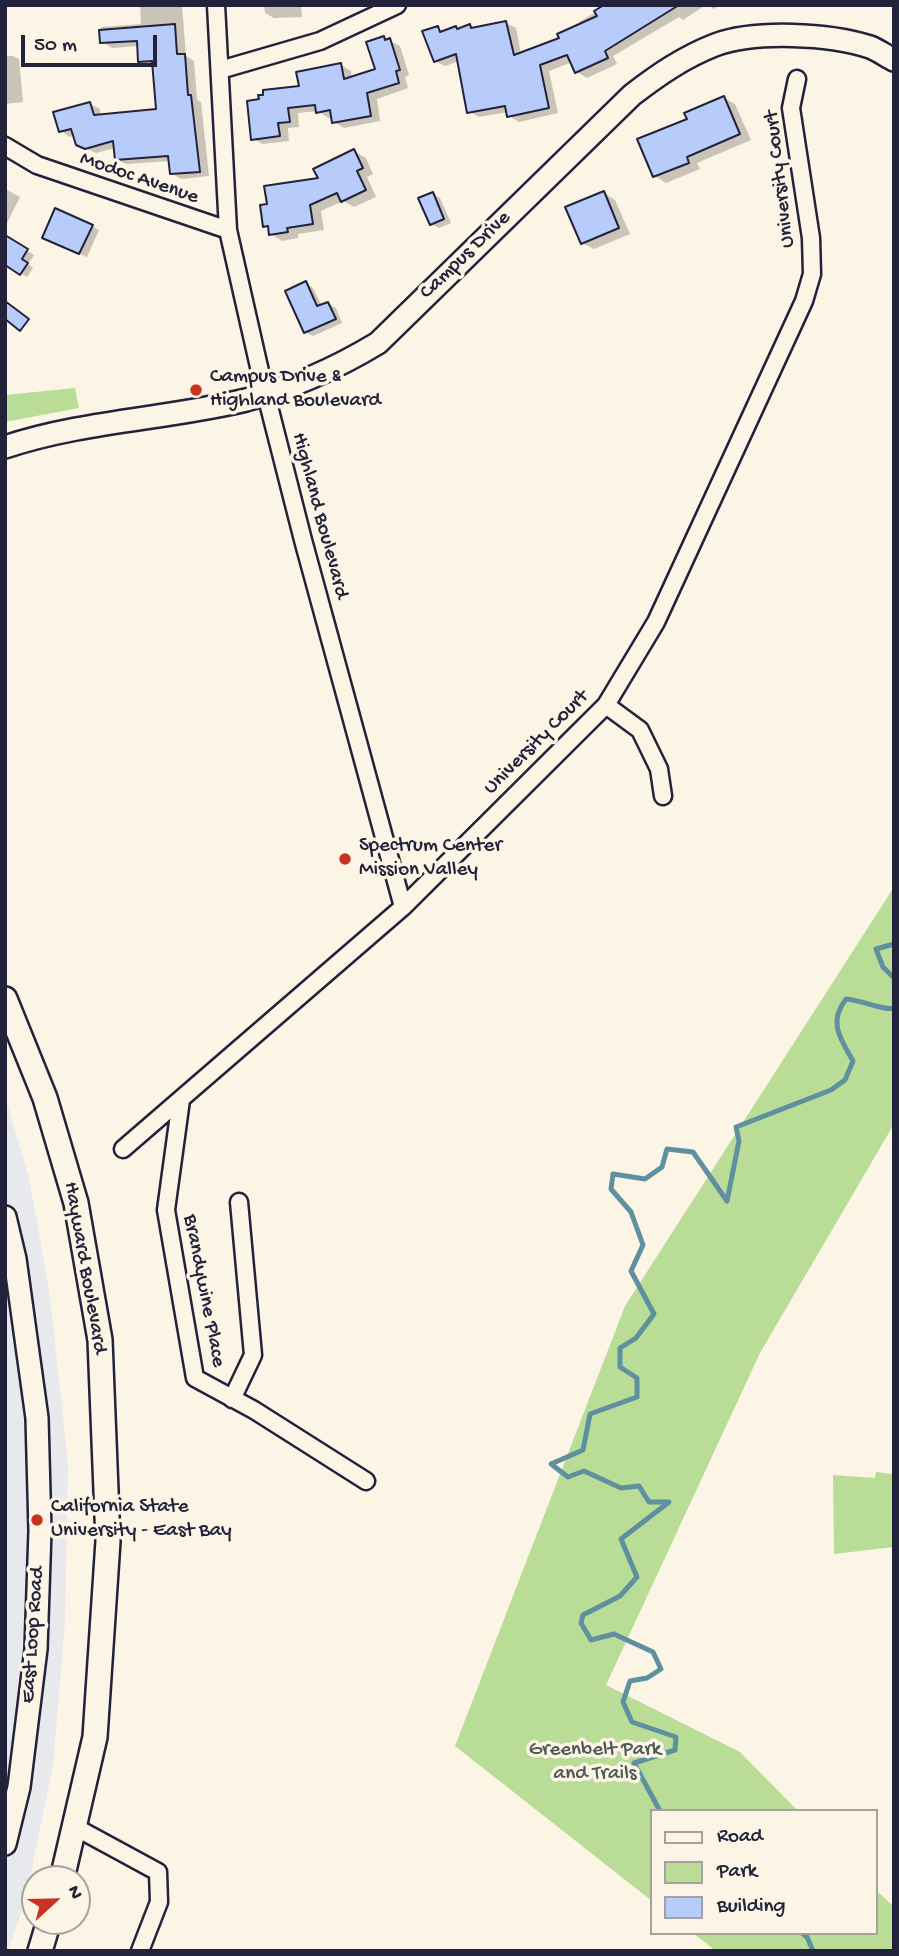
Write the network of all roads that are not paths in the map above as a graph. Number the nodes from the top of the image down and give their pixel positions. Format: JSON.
{"nodes":[{"id":1,"x":216,"y":5,"type":"edge"},
{"id":2,"x":397,"y":5,"type":"edge"},
{"id":3,"x":894,"y":60,"type":"edge"},
{"id":4,"x":220,"y":70,"type":"junction"},
{"id":5,"x":797,"y":79,"type":"dead end"},
{"id":6,"x":5,"y":146,"type":"edge"},
{"id":7,"x":228,"y":230,"type":"junction"},
{"id":8,"x":266,"y":394,"type":"junction"},
{"id":9,"x":5,"y":447,"type":"edge"},
{"id":10,"x":606,"y":705,"type":"junction"},
{"id":11,"x":663,"y":796,"type":"dead end"},
{"id":12,"x":403,"y":907,"type":"junction"},
{"id":13,"x":5,"y":999,"type":"edge"},
{"id":14,"x":181,"y":1100,"type":"junction"},
{"id":15,"x":123,"y":1150,"type":"dead end"},
{"id":16,"x":239,"y":1202,"type":"dead end"},
{"id":17,"x":5,"y":1217,"type":"edge"},
{"id":18,"x":232,"y":1399,"type":"junction"},
{"id":19,"x":366,"y":1481,"type":"dead end"},
{"id":20,"x":75,"y":1827,"type":"junction"},
{"id":21,"x":5,"y":1844,"type":"edge"},
{"id":22,"x":66,"y":1865,"type":"edge"},
{"id":23,"x":140,"y":1951,"type":"edge"}],
"edges":[{"from":1,"to":4,"type":"street","name":"Highland Boulevard"},
{"from":2,"to":4,"type":"street"},
{"from":3,"to":8,"type":"street","name":"Campus Drive"},
{"from":4,"to":7,"type":"street","name":"Highland Boulevard"},
{"from":5,"to":10,"type":"street","name":"University Court"},
{"from":6,"to":7,"type":"street","name":"Modoc Avenue"},
{"from":7,"to":8,"type":"street","name":"Highland Boulevard"},
{"from":8,"to":9,"type":"street","name":"Campus Drive"},
{"from":8,"to":12,"type":"street","name":"Highland Boulevard"},
{"from":10,"to":11,"type":"street"},
{"from":10,"to":12,"type":"street","name":"University Court"},
{"from":12,"to":14,"type":"street","name":"University Court"},
{"from":13,"to":20,"type":"main road","name":"Hayward Boulevard"},
{"from":14,"to":15,"type":"street","name":"University Court"},
{"from":14,"to":18,"type":"street","name":"Brandywine Place"},
{"from":16,"to":18,"type":"street"},
{"from":17,"to":21,"type":"street","name":"East Loop Road"},
{"from":18,"to":19,"type":"street","name":"Brandywine Place"},
{"from":20,"to":22,"type":"main road","name":"Hayward Boulevard"},
{"from":20,"to":23,"type":"street"}]}
